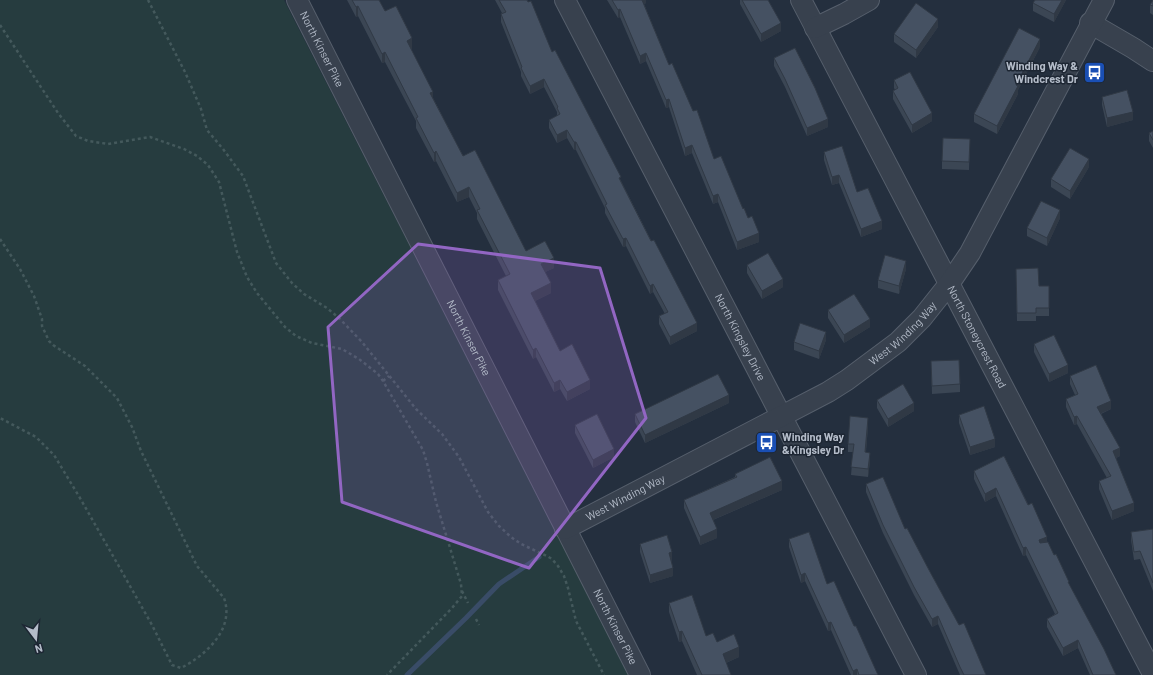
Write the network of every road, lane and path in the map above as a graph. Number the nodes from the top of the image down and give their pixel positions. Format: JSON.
{"nodes":[{"id":1,"x":148,"y":0,"type":"edge"},
{"id":2,"x":298,"y":0,"type":"edge"},
{"id":3,"x":565,"y":0,"type":"edge"},
{"id":4,"x":801,"y":0,"type":"edge"},
{"id":5,"x":869,"y":0,"type":"edge"},
{"id":6,"x":1104,"y":0,"type":"edge"},
{"id":7,"x":1090,"y":23,"type":"junction"},
{"id":8,"x":0,"y":25,"type":"edge"},
{"id":9,"x":815,"y":28,"type":"junction"},
{"id":10,"x":1153,"y":61,"type":"edge"},
{"id":11,"x":0,"y":239,"type":"edge"},
{"id":12,"x":949,"y":284,"type":"junction"},
{"id":13,"x":389,"y":376,"type":"junction"},
{"id":14,"x":383,"y":381,"type":"junction"},
{"id":15,"x":781,"y":416,"type":"junction"},
{"id":16,"x":0,"y":418,"type":"edge"},
{"id":17,"x":565,"y":529,"type":"junction"},
{"id":18,"x":462,"y":590,"type":"junction"},
{"id":19,"x":468,"y":603,"type":"dead end"},
{"id":20,"x":476,"y":619,"type":"dead end"},
{"id":21,"x":479,"y":625,"type":"dead end"},
{"id":22,"x":1153,"y":674,"type":"edge"},
{"id":23,"x":387,"y":675,"type":"edge"},
{"id":24,"x":604,"y":675,"type":"edge"},
{"id":25,"x":640,"y":675,"type":"edge"},
{"id":26,"x":916,"y":675,"type":"edge"}],
"edges":[{"from":1,"to":13,"type":"path"},
{"from":2,"to":17,"type":"street","name":"North Kinser Pike"},
{"from":3,"to":15,"type":"street","name":"North Kingsley Drive"},
{"from":4,"to":9,"type":"street","name":"North Stoneycrest Road"},
{"from":5,"to":9,"type":"street"},
{"from":6,"to":7,"type":"street","name":"West Winding Way"},
{"from":7,"to":10,"type":"street"},
{"from":7,"to":12,"type":"street","name":"West Winding Way"},
{"from":8,"to":14,"type":"path"},
{"from":9,"to":12,"type":"street","name":"North Stoneycrest Road"},
{"from":11,"to":16,"type":"path"},
{"from":12,"to":15,"type":"street","name":"West Winding Way"},
{"from":12,"to":22,"type":"street","name":"North Stoneycrest Road"},
{"from":13,"to":14,"type":"path"},
{"from":13,"to":24,"type":"path"},
{"from":14,"to":18,"type":"path"},
{"from":15,"to":17,"type":"street","name":"West Winding Way"},
{"from":15,"to":26,"type":"street","name":"North Kingsley Drive"},
{"from":17,"to":25,"type":"street","name":"North Kinser Pike"},
{"from":18,"to":19,"type":"path"},
{"from":18,"to":23,"type":"path"},
{"from":20,"to":21,"type":"path"}]}
